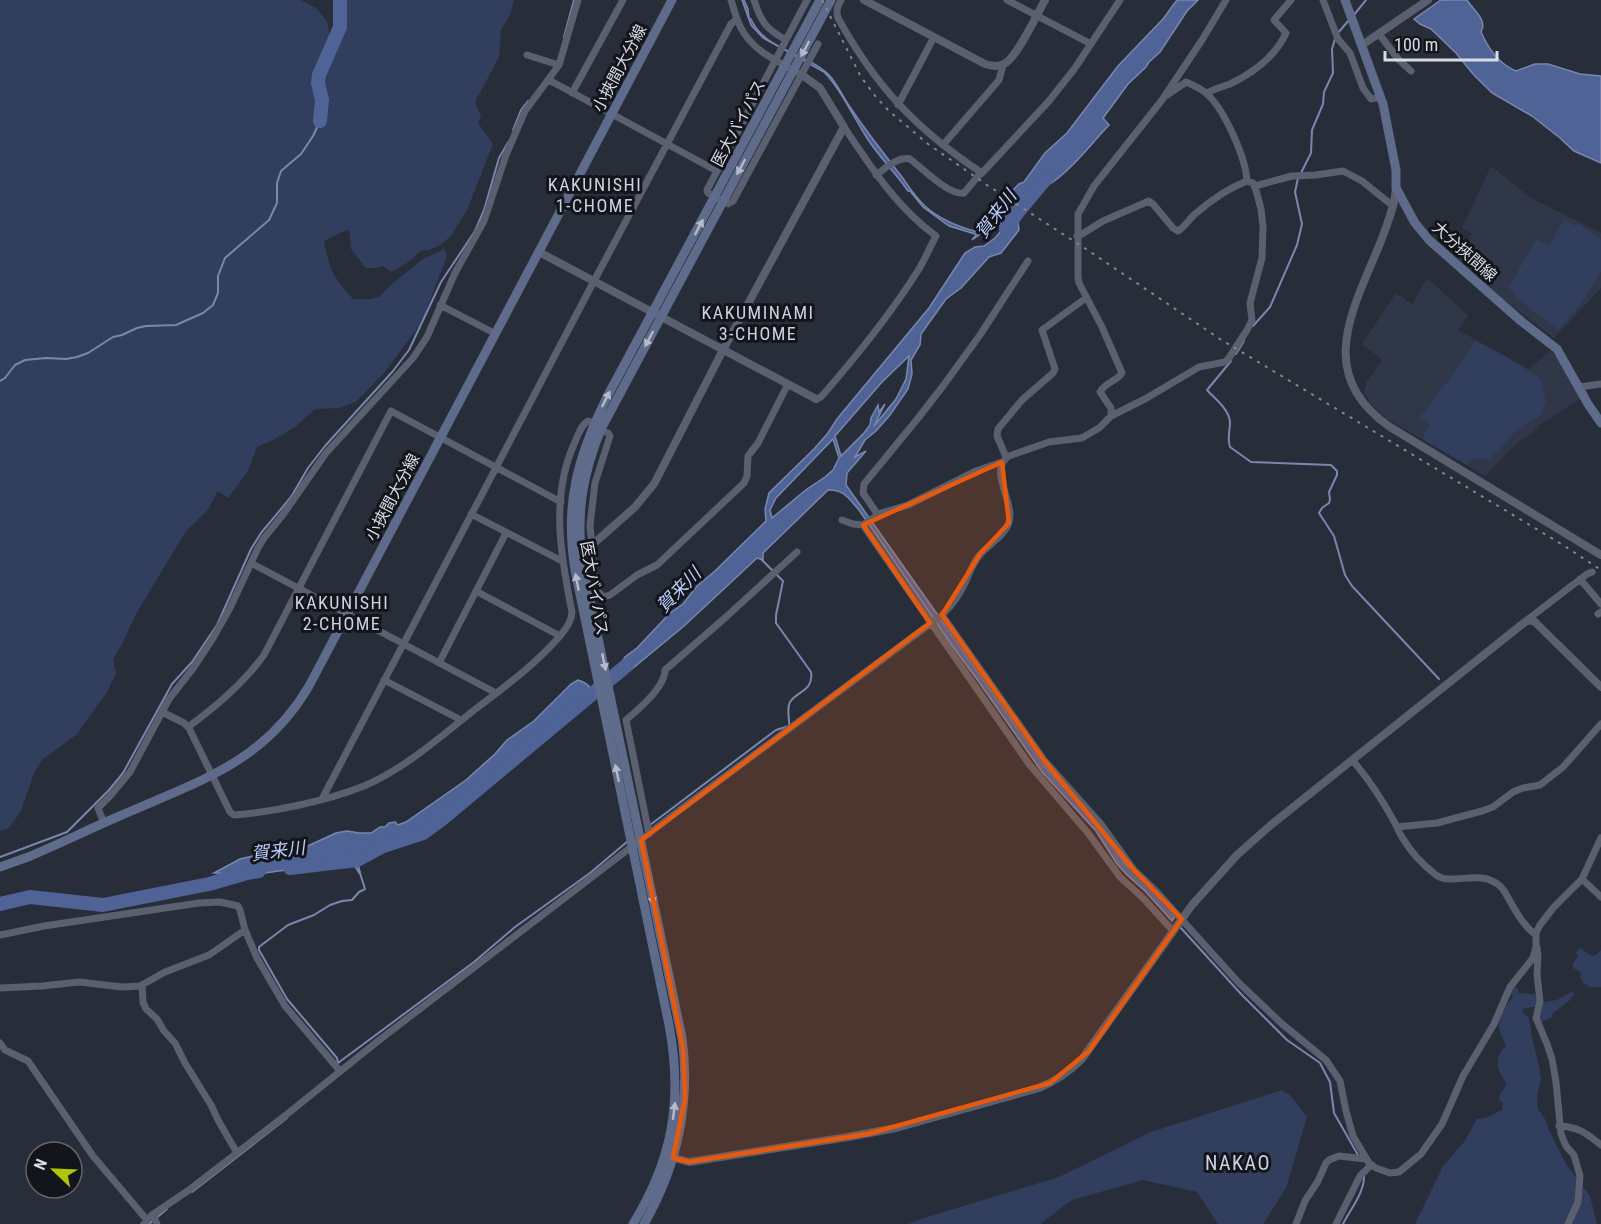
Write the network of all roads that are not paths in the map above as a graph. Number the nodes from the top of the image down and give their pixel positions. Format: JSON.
{"nodes":[{"id":1,"x":578,"y":0,"type":"edge"},
{"id":2,"x":623,"y":0,"type":"edge"},
{"id":3,"x":672,"y":0,"type":"edge"},
{"id":4,"x":731,"y":0,"type":"edge"},
{"id":5,"x":754,"y":0,"type":"edge"},
{"id":6,"x":807,"y":0,"type":"edge"},
{"id":7,"x":820,"y":0,"type":"edge"},
{"id":8,"x":831,"y":0,"type":"edge"},
{"id":9,"x":841,"y":0,"type":"edge"},
{"id":10,"x":864,"y":0,"type":"edge"},
{"id":11,"x":1007,"y":0,"type":"edge"},
{"id":12,"x":1045,"y":0,"type":"edge"},
{"id":13,"x":1120,"y":0,"type":"edge"},
{"id":14,"x":1226,"y":0,"type":"edge"},
{"id":15,"x":1291,"y":0,"type":"edge"},
{"id":16,"x":1323,"y":0,"type":"edge"},
{"id":17,"x":1345,"y":0,"type":"edge"},
{"id":18,"x":1428,"y":0,"type":"edge"},
{"id":19,"x":1037,"y":16,"type":"junction"},
{"id":20,"x":737,"y":19,"type":"junction"},
{"id":21,"x":1381,"y":32,"type":"junction"},
{"id":22,"x":934,"y":37,"type":"junction"},
{"id":23,"x":786,"y":40,"type":"junction"},
{"id":24,"x":818,"y":44,"type":"dead end"},
{"id":25,"x":1091,"y":44,"type":"junction"},
{"id":26,"x":1362,"y":45,"type":"junction"},
{"id":27,"x":527,"y":55,"type":"dead end"},
{"id":28,"x":776,"y":60,"type":"junction"},
{"id":29,"x":559,"y":65,"type":"junction"},
{"id":30,"x":1003,"y":65,"type":"junction"},
{"id":31,"x":1411,"y":71,"type":"dead end"},
{"id":32,"x":802,"y":75,"type":"junction"},
{"id":33,"x":549,"y":80,"type":"junction"},
{"id":34,"x":572,"y":93,"type":"junction"},
{"id":35,"x":1207,"y":93,"type":"junction"},
{"id":36,"x":775,"y":95,"type":"junction"},
{"id":37,"x":1381,"y":97,"type":"junction"},
{"id":38,"x":1162,"y":100,"type":"junction"},
{"id":39,"x":898,"y":105,"type":"junction"},
{"id":40,"x":612,"y":115,"type":"junction"},
{"id":41,"x":844,"y":127,"type":"junction"},
{"id":42,"x":668,"y":144,"type":"junction"},
{"id":43,"x":943,"y":145,"type":"junction"},
{"id":44,"x":717,"y":171,"type":"junction"},
{"id":45,"x":982,"y":173,"type":"junction"},
{"id":46,"x":876,"y":175,"type":"junction"},
{"id":47,"x":1247,"y":181,"type":"junction"},
{"id":48,"x":1255,"y":186,"type":"junction"},
{"id":49,"x":1396,"y":188,"type":"junction"},
{"id":50,"x":719,"y":199,"type":"junction"},
{"id":51,"x":1393,"y":206,"type":"junction"},
{"id":52,"x":1077,"y":236,"type":"junction"},
{"id":53,"x":539,"y":252,"type":"junction"},
{"id":54,"x":1028,"y":261,"type":"dead end"},
{"id":55,"x":594,"y":281,"type":"junction"},
{"id":56,"x":1086,"y":298,"type":"junction"},
{"id":57,"x":440,"y":305,"type":"junction"},
{"id":58,"x":657,"y":315,"type":"junction"},
{"id":59,"x":496,"y":334,"type":"junction"},
{"id":60,"x":723,"y":350,"type":"junction"},
{"id":61,"x":788,"y":384,"type":"junction"},
{"id":62,"x":1601,"y":384,"type":"edge"},
{"id":63,"x":1579,"y":387,"type":"junction"},
{"id":64,"x":816,"y":399,"type":"joint"},
{"id":65,"x":1112,"y":416,"type":"junction"},
{"id":66,"x":1601,"y":423,"type":"edge"},
{"id":67,"x":598,"y":426,"type":"junction"},
{"id":68,"x":441,"y":438,"type":"junction"},
{"id":69,"x":1004,"y":460,"type":"junction"},
{"id":70,"x":496,"y":467,"type":"junction"},
{"id":71,"x":561,"y":502,"type":"junction"},
{"id":72,"x":471,"y":514,"type":"junction"},
{"id":73,"x":878,"y":515,"type":"junction"},
{"id":74,"x":842,"y":520,"type":"dead end"},
{"id":75,"x":863,"y":525,"type":"junction"},
{"id":76,"x":506,"y":533,"type":"junction"},
{"id":77,"x":592,"y":544,"type":"junction"},
{"id":78,"x":797,"y":552,"type":"dead end"},
{"id":79,"x":1601,"y":555,"type":"edge"},
{"id":80,"x":562,"y":561,"type":"junction"},
{"id":81,"x":251,"y":563,"type":"junction"},
{"id":82,"x":1592,"y":572,"type":"dead end"},
{"id":83,"x":1580,"y":579,"type":"junction"},
{"id":84,"x":299,"y":588,"type":"junction"},
{"id":85,"x":476,"y":591,"type":"junction"},
{"id":86,"x":1601,"y":604,"type":"edge"},
{"id":87,"x":347,"y":614,"type":"junction"},
{"id":88,"x":942,"y":615,"type":"junction"},
{"id":89,"x":1525,"y":622,"type":"junction"},
{"id":90,"x":930,"y":623,"type":"junction"},
{"id":91,"x":560,"y":636,"type":"junction"},
{"id":92,"x":403,"y":644,"type":"junction"},
{"id":93,"x":439,"y":663,"type":"junction"},
{"id":94,"x":384,"y":680,"type":"junction"},
{"id":95,"x":1601,"y":687,"type":"edge"},
{"id":96,"x":496,"y":693,"type":"junction"},
{"id":97,"x":162,"y":712,"type":"junction"},
{"id":98,"x":461,"y":720,"type":"junction"},
{"id":99,"x":1601,"y":724,"type":"edge"},
{"id":100,"x":188,"y":727,"type":"junction"},
{"id":101,"x":1352,"y":760,"type":"junction"},
{"id":102,"x":212,"y":775,"type":"junction"},
{"id":103,"x":322,"y":799,"type":"junction"},
{"id":104,"x":104,"y":823,"type":"junction"},
{"id":105,"x":1397,"y":827,"type":"junction"},
{"id":106,"x":636,"y":837,"type":"junction"},
{"id":107,"x":1601,"y":838,"type":"edge"},
{"id":108,"x":0,"y":867,"type":"edge"},
{"id":109,"x":1582,"y":879,"type":"junction"},
{"id":110,"x":1601,"y":897,"type":"edge"},
{"id":111,"x":1181,"y":920,"type":"junction"},
{"id":112,"x":1174,"y":929,"type":"junction"},
{"id":113,"x":244,"y":930,"type":"junction"},
{"id":114,"x":0,"y":935,"type":"edge"},
{"id":115,"x":1536,"y":938,"type":"junction"},
{"id":116,"x":142,"y":985,"type":"junction"},
{"id":117,"x":0,"y":988,"type":"edge"},
{"id":118,"x":0,"y":1043,"type":"edge"},
{"id":119,"x":340,"y":1071,"type":"junction"},
{"id":120,"x":1559,"y":1126,"type":"junction"},
{"id":121,"x":1601,"y":1145,"type":"edge"},
{"id":122,"x":237,"y":1153,"type":"junction"},
{"id":123,"x":669,"y":1157,"type":"junction"},
{"id":124,"x":1366,"y":1159,"type":"junction"},
{"id":125,"x":1371,"y":1165,"type":"junction"},
{"id":126,"x":153,"y":1215,"type":"junction"},
{"id":127,"x":145,"y":1222,"type":"edge"},
{"id":128,"x":157,"y":1224,"type":"edge"},
{"id":129,"x":633,"y":1224,"type":"edge"},
{"id":130,"x":644,"y":1224,"type":"edge"},
{"id":131,"x":1296,"y":1224,"type":"edge"},
{"id":132,"x":1335,"y":1224,"type":"edge"},
{"id":133,"x":1568,"y":1224,"type":"edge"}],
"edges":[{"from":1,"to":29,"type":"street"},
{"from":2,"to":34,"type":"street"},
{"from":3,"to":40,"type":"main road","name":"小挾間大分線"},
{"from":4,"to":20,"type":"street"},
{"from":5,"to":23,"type":"street"},
{"from":6,"to":23,"type":"street"},
{"from":7,"to":36,"type":"main road","name":"医大バイパス"},
{"from":8,"to":36,"type":"main road","name":"医大バイパス","one_way":true},
{"from":9,"to":39,"type":"street"},
{"from":10,"to":22,"type":"street"},
{"from":11,"to":19,"type":"street"},
{"from":12,"to":19,"type":"street"},
{"from":13,"to":25,"type":"street"},
{"from":14,"to":38,"type":"street"},
{"from":15,"to":35,"type":"street"},
{"from":16,"to":37,"type":"street"},
{"from":17,"to":26,"type":"main road","name":"大分挾間線"},
{"from":18,"to":21,"type":"street"},
{"from":19,"to":25,"type":"street"},
{"from":19,"to":30,"type":"street"},
{"from":20,"to":28,"type":"street"},
{"from":20,"to":42,"type":"street"},
{"from":21,"to":26,"type":"street"},
{"from":21,"to":31,"type":"street"},
{"from":22,"to":30,"type":"street"},
{"from":22,"to":39,"type":"street"},
{"from":23,"to":28,"type":"street"},
{"from":24,"to":32,"type":"street"},
{"from":25,"to":45,"type":"street"},
{"from":26,"to":37,"type":"main road","name":"大分挾間線"},
{"from":27,"to":29,"type":"street"},
{"from":28,"to":32,"type":"street"},
{"from":28,"to":44,"type":"street"},
{"from":29,"to":33,"type":"street"},
{"from":30,"to":43,"type":"street"},
{"from":32,"to":41,"type":"street"},
{"from":32,"to":50,"type":"street"},
{"from":33,"to":34,"type":"street"},
{"from":33,"to":57,"type":"street"},
{"from":34,"to":40,"type":"street"},
{"from":35,"to":38,"type":"street"},
{"from":35,"to":47,"type":"street"},
{"from":36,"to":50,"type":"main road","name":"医大バイパス"},
{"from":37,"to":49,"type":"main road","name":"大分挾間線"},
{"from":38,"to":52,"type":"street"},
{"from":39,"to":43,"type":"street"},
{"from":40,"to":42,"type":"street"},
{"from":40,"to":53,"type":"main road","name":"小挾間大分線"},
{"from":41,"to":46,"type":"street"},
{"from":41,"to":60,"type":"street"},
{"from":42,"to":44,"type":"street"},
{"from":42,"to":55,"type":"street"},
{"from":43,"to":45,"type":"street"},
{"from":44,"to":50,"type":"street"},
{"from":45,"to":46,"type":"street"},
{"from":46,"to":64,"type":"street"},
{"from":47,"to":48,"type":"street"},
{"from":47,"to":52,"type":"street"},
{"from":48,"to":51,"type":"street"},
{"from":48,"to":65,"type":"street"},
{"from":49,"to":51,"type":"street"},
{"from":49,"to":63,"type":"main road","name":"大分挾間線"},
{"from":50,"to":58,"type":"main road","name":"医大バイパス"},
{"from":51,"to":79,"type":"street"},
{"from":52,"to":56,"type":"street"},
{"from":53,"to":55,"type":"street"},
{"from":53,"to":59,"type":"main road","name":"小挾間大分線"},
{"from":54,"to":73,"type":"street"},
{"from":55,"to":58,"type":"street"},
{"from":55,"to":70,"type":"street"},
{"from":56,"to":65,"type":"street"},
{"from":56,"to":69,"type":"street"},
{"from":57,"to":59,"type":"street"},
{"from":57,"to":81,"type":"street"},
{"from":58,"to":60,"type":"street"},
{"from":58,"to":67,"type":"main road","name":"医大バイパス"},
{"from":59,"to":68,"type":"main road","name":"小挾間大分線"},
{"from":60,"to":61,"type":"street"},
{"from":60,"to":77,"type":"street"},
{"from":61,"to":64,"type":"street"},
{"from":61,"to":77,"type":"street"},
{"from":62,"to":63,"type":"street"},
{"from":63,"to":66,"type":"main road","name":"大分挾間線"},
{"from":65,"to":69,"type":"street"},
{"from":67,"to":71,"type":"street"},
{"from":67,"to":77,"type":"street"},
{"from":67,"to":106,"type":"main road","name":"医大バイパス","one_way":true},
{"from":106,"to":67,"type":"main road","name":"医大バイパス","one_way":true},
{"from":68,"to":70,"type":"street"},
{"from":68,"to":84,"type":"street"},
{"from":68,"to":87,"type":"main road","name":"小挾間大分線"},
{"from":69,"to":73,"type":"street"},
{"from":69,"to":88,"type":"street"},
{"from":70,"to":71,"type":"street"},
{"from":70,"to":72,"type":"street"},
{"from":71,"to":80,"type":"street"},
{"from":72,"to":76,"type":"street"},
{"from":72,"to":92,"type":"street"},
{"from":73,"to":75,"type":"street"},
{"from":74,"to":75,"type":"street"},
{"from":75,"to":90,"type":"street"},
{"from":76,"to":80,"type":"street"},
{"from":76,"to":85,"type":"street"},
{"from":78,"to":106,"type":"street"},
{"from":80,"to":91,"type":"street"},
{"from":81,"to":84,"type":"street"},
{"from":81,"to":97,"type":"street"},
{"from":82,"to":83,"type":"street"},
{"from":83,"to":86,"type":"street"},
{"from":83,"to":89,"type":"street"},
{"from":84,"to":87,"type":"street"},
{"from":84,"to":100,"type":"street"},
{"from":85,"to":91,"type":"street"},
{"from":85,"to":93,"type":"street"},
{"from":87,"to":92,"type":"street"},
{"from":87,"to":102,"type":"main road","name":"小挾間大分線"},
{"from":88,"to":90,"type":"street"},
{"from":88,"to":111,"type":"street"},
{"from":89,"to":95,"type":"street"},
{"from":89,"to":101,"type":"street"},
{"from":90,"to":106,"type":"street"},
{"from":90,"to":112,"type":"street"},
{"from":91,"to":96,"type":"street"},
{"from":92,"to":93,"type":"street"},
{"from":92,"to":94,"type":"street"},
{"from":93,"to":96,"type":"street"},
{"from":94,"to":98,"type":"street"},
{"from":94,"to":103,"type":"street"},
{"from":96,"to":98,"type":"street"},
{"from":97,"to":100,"type":"street"},
{"from":97,"to":104,"type":"street"},
{"from":98,"to":103,"type":"street"},
{"from":99,"to":105,"type":"street"},
{"from":100,"to":102,"type":"street"},
{"from":101,"to":105,"type":"street"},
{"from":101,"to":111,"type":"street"},
{"from":102,"to":103,"type":"street"},
{"from":102,"to":104,"type":"main road","name":"小挾間大分線"},
{"from":104,"to":108,"type":"main road","name":"小挾間大分線"},
{"from":105,"to":115,"type":"street"},
{"from":106,"to":119,"type":"street"},
{"from":106,"to":123,"type":"main road","name":"医大バイパス"},
{"from":107,"to":109,"type":"street"},
{"from":109,"to":110,"type":"street"},
{"from":109,"to":115,"type":"street"},
{"from":111,"to":112,"type":"street"},
{"from":111,"to":124,"type":"street"},
{"from":112,"to":123,"type":"street"},
{"from":113,"to":114,"type":"street"},
{"from":113,"to":116,"type":"street"},
{"from":113,"to":119,"type":"street"},
{"from":115,"to":120,"type":"street"},
{"from":115,"to":125,"type":"street"},
{"from":116,"to":117,"type":"street"},
{"from":116,"to":122,"type":"street"},
{"from":118,"to":127,"type":"street"},
{"from":119,"to":122,"type":"street"},
{"from":120,"to":121,"type":"street"},
{"from":120,"to":133,"type":"street"},
{"from":122,"to":126,"type":"street"},
{"from":123,"to":129,"type":"main road","name":"医大バイパス"},
{"from":123,"to":130,"type":"main road","name":"医大バイパス"},
{"from":124,"to":125,"type":"street"},
{"from":124,"to":131,"type":"street"},
{"from":125,"to":132,"type":"street"},
{"from":126,"to":127,"type":"street"},
{"from":126,"to":128,"type":"street"}]}
